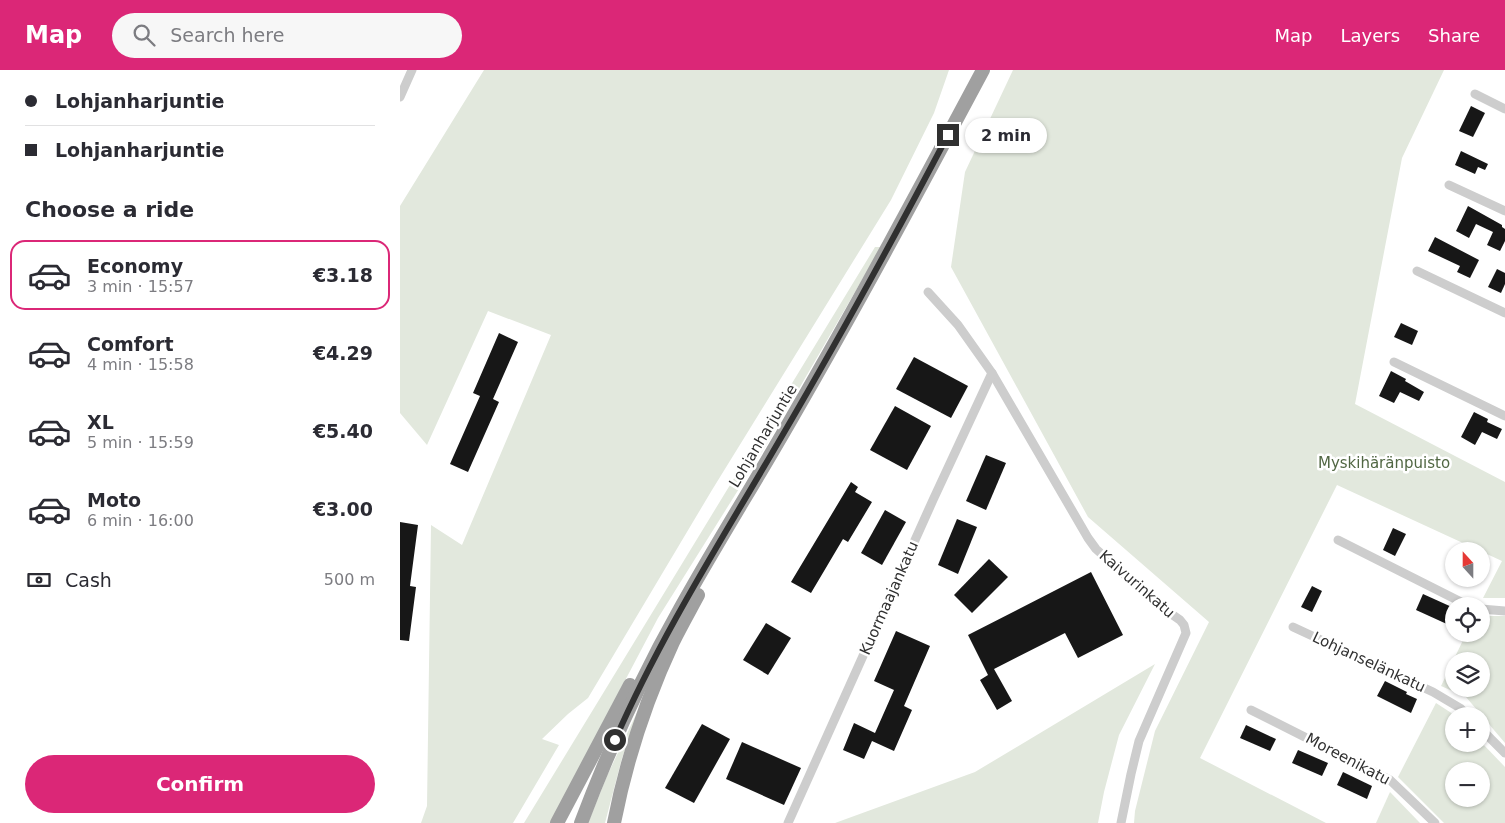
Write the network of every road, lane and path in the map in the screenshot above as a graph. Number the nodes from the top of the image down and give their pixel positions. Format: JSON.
{"nodes":[{"id":1,"x":412,"y":70,"type":"edge"},
{"id":2,"x":983,"y":70,"type":"edge"},
{"id":3,"x":1475,"y":94,"type":"dead end"},
{"id":4,"x":400,"y":98,"type":"edge"},
{"id":5,"x":1505,"y":109,"type":"edge"},
{"id":6,"x":1449,"y":185,"type":"dead end"},
{"id":7,"x":1505,"y":211,"type":"edge"},
{"id":8,"x":1417,"y":271,"type":"dead end"},
{"id":9,"x":928,"y":292,"type":"dead end"},
{"id":10,"x":1505,"y":313,"type":"edge"},
{"id":11,"x":1394,"y":362,"type":"dead end"},
{"id":12,"x":992,"y":373,"type":"junction"},
{"id":13,"x":1505,"y":416,"type":"edge"},
{"id":14,"x":745,"y":497,"type":"junction"},
{"id":15,"x":1338,"y":540,"type":"dead end"},
{"id":16,"x":706,"y":564,"type":"junction"},
{"id":17,"x":1451,"y":597,"type":"edge"},
{"id":18,"x":1490,"y":609,"type":"edge"},
{"id":19,"x":1505,"y":610,"type":"edge"},
{"id":20,"x":1293,"y":627,"type":"dead end"},
{"id":21,"x":1458,"y":707,"type":"edge"},
{"id":22,"x":1251,"y":710,"type":"dead end"},
{"id":23,"x":1490,"y":738,"type":"edge"},
{"id":24,"x":1505,"y":753,"type":"edge"},
{"id":25,"x":557,"y":823,"type":"edge"},
{"id":26,"x":581,"y":823,"type":"edge"},
{"id":27,"x":614,"y":823,"type":"edge"},
{"id":28,"x":788,"y":823,"type":"edge"},
{"id":29,"x":1121,"y":823,"type":"edge"},
{"id":30,"x":1435,"y":823,"type":"edge"}],
"edges":[{"from":1,"to":4,"type":"street"},
{"from":2,"to":14,"type":"highway","name":"Lohjanharjuntie"},
{"from":3,"to":5,"type":"street"},
{"from":6,"to":7,"type":"street"},
{"from":8,"to":10,"type":"street"},
{"from":9,"to":12,"type":"street","name":"Kaivurinkatu"},
{"from":11,"to":13,"type":"street"},
{"from":12,"to":28,"type":"street","name":"Kuormaajankatu"},
{"from":12,"to":29,"type":"street","name":"Kaivurinkatu"},
{"from":14,"to":16,"type":"highway","name":"Lohjanharjuntie"},
{"from":14,"to":27,"type":"highway"},
{"from":15,"to":17,"type":"street"},
{"from":16,"to":25,"type":"highway"},
{"from":16,"to":26,"type":"highway","name":"Lohjanharjuntie"},
{"from":18,"to":19,"type":"street"},
{"from":20,"to":21,"type":"street","name":"Lohjanselänkatu"},
{"from":22,"to":30,"type":"street","name":"Moreenikatu"},
{"from":23,"to":24,"type":"street"}]}
